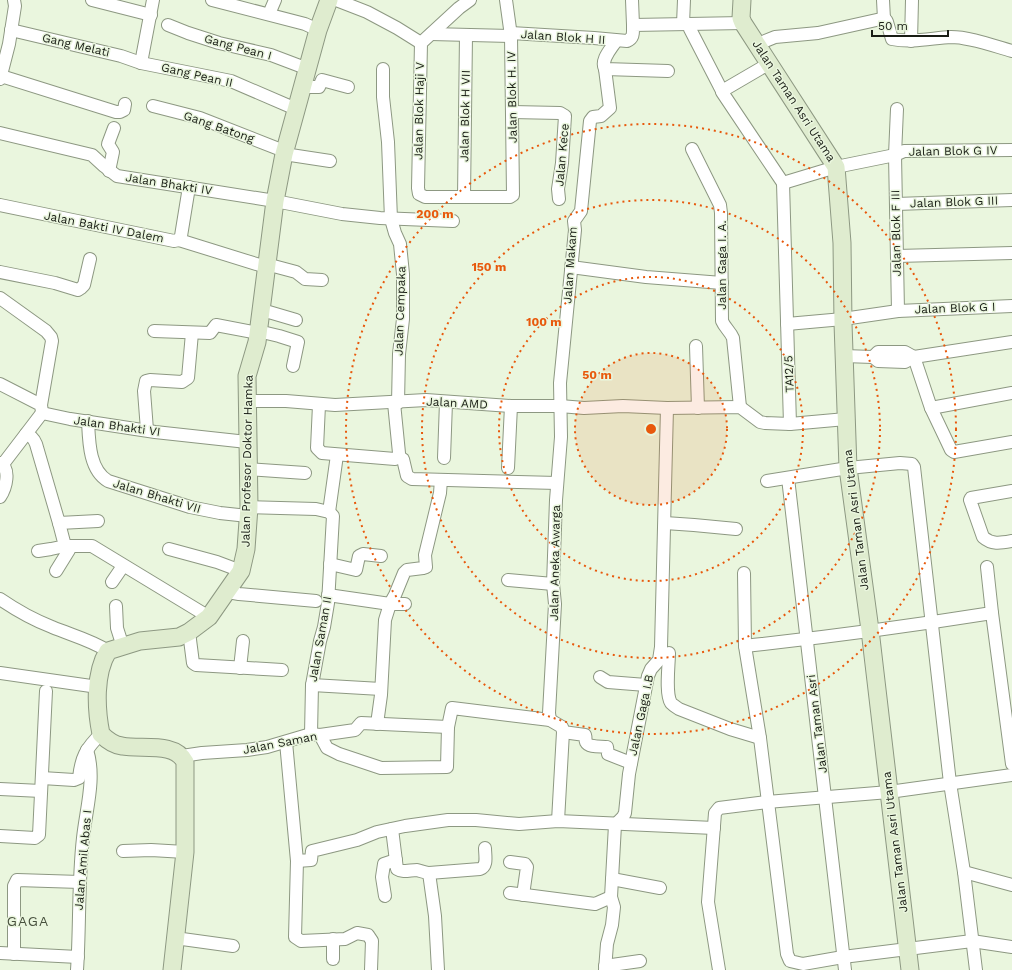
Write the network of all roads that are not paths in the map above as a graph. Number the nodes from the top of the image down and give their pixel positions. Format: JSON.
{"nodes":[{"id":1,"x":14,"y":0,"type":"edge"},
{"id":2,"x":92,"y":0,"type":"edge"},
{"id":3,"x":153,"y":0,"type":"edge"},
{"id":4,"x":212,"y":0,"type":"edge"},
{"id":5,"x":275,"y":0,"type":"edge"},
{"id":6,"x":329,"y":0,"type":"edge"},
{"id":7,"x":336,"y":0,"type":"edge"},
{"id":8,"x":470,"y":0,"type":"edge"},
{"id":9,"x":506,"y":0,"type":"edge"},
{"id":10,"x":632,"y":0,"type":"edge"},
{"id":11,"x":684,"y":0,"type":"edge"},
{"id":12,"x":742,"y":0,"type":"edge"},
{"id":13,"x":883,"y":0,"type":"edge"},
{"id":14,"x":912,"y":0,"type":"edge"},
{"id":15,"x":269,"y":14,"type":"junction"},
{"id":16,"x":151,"y":16,"type":"junction"},
{"id":17,"x":884,"y":19,"type":"junction"},
{"id":18,"x":743,"y":23,"type":"junction"},
{"id":19,"x":687,"y":24,"type":"junction"},
{"id":20,"x":168,"y":25,"type":"dead end"},
{"id":21,"x":633,"y":25,"type":"junction"},
{"id":22,"x":12,"y":30,"type":"junction"},
{"id":23,"x":318,"y":30,"type":"junction"},
{"id":24,"x":431,"y":34,"type":"junction"},
{"id":25,"x":511,"y":34,"type":"junction"},
{"id":26,"x":466,"y":35,"type":"junction"},
{"id":27,"x":616,"y":41,"type":"junction"},
{"id":28,"x":911,"y":41,"type":"junction"},
{"id":29,"x":420,"y":43,"type":"junction"},
{"id":30,"x":758,"y":44,"type":"junction"},
{"id":31,"x":1012,"y":52,"type":"edge"},
{"id":32,"x":141,"y":63,"type":"junction"},
{"id":33,"x":770,"y":63,"type":"junction"},
{"id":34,"x":308,"y":68,"type":"junction"},
{"id":35,"x":383,"y":69,"type":"dead end"},
{"id":36,"x":605,"y":69,"type":"junction"},
{"id":37,"x":668,"y":71,"type":"dead end"},
{"id":38,"x":0,"y":77,"type":"edge"},
{"id":39,"x":303,"y":86,"type":"junction"},
{"id":40,"x":348,"y":87,"type":"dead end"},
{"id":41,"x":722,"y":92,"type":"junction"},
{"id":42,"x":125,"y":104,"type":"dead end"},
{"id":43,"x":153,"y":106,"type":"dead end"},
{"id":44,"x":296,"y":109,"type":"junction"},
{"id":45,"x":897,"y":109,"type":"dead end"},
{"id":46,"x":512,"y":112,"type":"junction"},
{"id":47,"x":114,"y":128,"type":"dead end"},
{"id":48,"x":0,"y":133,"type":"edge"},
{"id":49,"x":692,"y":149,"type":"dead end"},
{"id":50,"x":1012,"y":150,"type":"edge"},
{"id":51,"x":284,"y":152,"type":"junction"},
{"id":52,"x":895,"y":155,"type":"junction"},
{"id":53,"x":330,"y":161,"type":"dead end"},
{"id":54,"x":841,"y":166,"type":"junction"},
{"id":55,"x":109,"y":171,"type":"junction"},
{"id":56,"x":783,"y":183,"type":"junction"},
{"id":57,"x":189,"y":187,"type":"junction"},
{"id":58,"x":464,"y":197,"type":"junction"},
{"id":59,"x":559,"y":199,"type":"dead end"},
{"id":60,"x":1012,"y":200,"type":"edge"},
{"id":61,"x":275,"y":201,"type":"junction"},
{"id":62,"x":896,"y":204,"type":"junction"},
{"id":63,"x":0,"y":206,"type":"edge"},
{"id":64,"x":391,"y":219,"type":"junction"},
{"id":65,"x":453,"y":221,"type":"dead end"},
{"id":66,"x":179,"y":240,"type":"junction"},
{"id":67,"x":1012,"y":253,"type":"edge"},
{"id":68,"x":897,"y":256,"type":"junction"},
{"id":69,"x":90,"y":259,"type":"dead end"},
{"id":70,"x":266,"y":266,"type":"junction"},
{"id":71,"x":571,"y":267,"type":"junction"},
{"id":72,"x":0,"y":272,"type":"edge"},
{"id":73,"x":322,"y":280,"type":"dead end"},
{"id":74,"x":722,"y":283,"type":"junction"},
{"id":75,"x":0,"y":298,"type":"edge"},
{"id":76,"x":1012,"y":306,"type":"edge"},
{"id":77,"x":262,"y":310,"type":"junction"},
{"id":78,"x":898,"y":310,"type":"junction"},
{"id":79,"x":296,"y":320,"type":"dead end"},
{"id":80,"x":843,"y":323,"type":"junction"},
{"id":81,"x":788,"y":324,"type":"junction"},
{"id":82,"x":154,"y":331,"type":"dead end"},
{"id":83,"x":258,"y":332,"type":"junction"},
{"id":84,"x":192,"y":333,"type":"junction"},
{"id":85,"x":1012,"y":342,"type":"edge"},
{"id":86,"x":696,"y":346,"type":"dead end"},
{"id":87,"x":844,"y":356,"type":"junction"},
{"id":88,"x":914,"y":357,"type":"junction"},
{"id":89,"x":293,"y":366,"type":"dead end"},
{"id":90,"x":0,"y":384,"type":"edge"},
{"id":91,"x":1012,"y":393,"type":"edge"},
{"id":92,"x":246,"y":400,"type":"junction"},
{"id":93,"x":446,"y":402,"type":"junction"},
{"id":94,"x":396,"y":403,"type":"junction"},
{"id":95,"x":319,"y":405,"type":"junction"},
{"id":96,"x":511,"y":406,"type":"junction"},
{"id":97,"x":560,"y":406,"type":"junction"},
{"id":98,"x":740,"y":407,"type":"junction"},
{"id":99,"x":667,"y":408,"type":"junction"},
{"id":100,"x":698,"y":408,"type":"junction"},
{"id":101,"x":931,"y":408,"type":"junction"},
{"id":102,"x":41,"y":409,"type":"junction"},
{"id":103,"x":846,"y":419,"type":"junction"},
{"id":104,"x":88,"y":421,"type":"junction"},
{"id":105,"x":790,"y":424,"type":"junction"},
{"id":106,"x":146,"y":430,"type":"junction"},
{"id":107,"x":26,"y":434,"type":"junction"},
{"id":108,"x":247,"y":442,"type":"junction"},
{"id":109,"x":1012,"y":442,"type":"edge"},
{"id":110,"x":337,"y":455,"type":"junction"},
{"id":111,"x":398,"y":457,"type":"junction"},
{"id":112,"x":444,"y":458,"type":"dead end"},
{"id":113,"x":1,"y":463,"type":"edge"},
{"id":114,"x":508,"y":468,"type":"dead end"},
{"id":115,"x":848,"y":468,"type":"junction"},
{"id":116,"x":248,"y":469,"type":"junction"},
{"id":117,"x":305,"y":474,"type":"dead end"},
{"id":118,"x":788,"y":478,"type":"junction"},
{"id":119,"x":442,"y":480,"type":"junction"},
{"id":120,"x":767,"y":481,"type":"dead end"},
{"id":121,"x":557,"y":483,"type":"junction"},
{"id":122,"x":1012,"y":491,"type":"edge"},
{"id":123,"x":0,"y":497,"type":"edge"},
{"id":124,"x":248,"y":512,"type":"junction"},
{"id":125,"x":331,"y":515,"type":"junction"},
{"id":126,"x":98,"y":521,"type":"dead end"},
{"id":127,"x":59,"y":523,"type":"junction"},
{"id":128,"x":665,"y":523,"type":"junction"},
{"id":129,"x":736,"y":529,"type":"dead end"},
{"id":130,"x":1012,"y":541,"type":"edge"},
{"id":131,"x":65,"y":546,"type":"junction"},
{"id":132,"x":169,"y":549,"type":"dead end"},
{"id":133,"x":38,"y":551,"type":"dead end"},
{"id":134,"x":381,"y":556,"type":"dead end"},
{"id":135,"x":330,"y":564,"type":"junction"},
{"id":136,"x":123,"y":566,"type":"junction"},
{"id":137,"x":988,"y":567,"type":"dead end"},
{"id":138,"x":56,"y":571,"type":"dead end"},
{"id":139,"x":241,"y":571,"type":"junction"},
{"id":140,"x":744,"y":573,"type":"dead end"},
{"id":141,"x":508,"y":580,"type":"dead end"},
{"id":142,"x":112,"y":582,"type":"dead end"},
{"id":143,"x":553,"y":584,"type":"junction"},
{"id":144,"x":228,"y":592,"type":"junction"},
{"id":145,"x":328,"y":595,"type":"junction"},
{"id":146,"x":0,"y":599,"type":"edge"},
{"id":147,"x":316,"y":601,"type":"dead end"},
{"id":148,"x":390,"y":604,"type":"junction"},
{"id":149,"x":405,"y":604,"type":"dead end"},
{"id":150,"x":116,"y":606,"type":"dead end"},
{"id":151,"x":992,"y":613,"type":"junction"},
{"id":152,"x":209,"y":617,"type":"junction"},
{"id":153,"x":932,"y":623,"type":"junction"},
{"id":154,"x":870,"y":630,"type":"junction"},
{"id":155,"x":189,"y":632,"type":"junction"},
{"id":156,"x":806,"y":639,"type":"junction"},
{"id":157,"x":243,"y":642,"type":"dead end"},
{"id":158,"x":745,"y":646,"type":"junction"},
{"id":159,"x":116,"y":649,"type":"junction"},
{"id":160,"x":669,"y":653,"type":"dead end"},
{"id":161,"x":240,"y":668,"type":"junction"},
{"id":162,"x":282,"y":670,"type":"dead end"},
{"id":163,"x":0,"y":673,"type":"edge"},
{"id":164,"x":600,"y":677,"type":"dead end"},
{"id":165,"x":312,"y":685,"type":"junction"},
{"id":166,"x":646,"y":685,"type":"junction"},
{"id":167,"x":98,"y":687,"type":"junction"},
{"id":168,"x":381,"y":689,"type":"junction"},
{"id":169,"x":46,"y":690,"type":"dead end"},
{"id":170,"x":550,"y":720,"type":"junction"},
{"id":171,"x":377,"y":724,"type":"junction"},
{"id":172,"x":448,"y":727,"type":"junction"},
{"id":173,"x":563,"y":732,"type":"junction"},
{"id":174,"x":101,"y":734,"type":"junction"},
{"id":175,"x":316,"y":735,"type":"junction"},
{"id":176,"x":760,"y":738,"type":"junction"},
{"id":177,"x":286,"y":742,"type":"junction"},
{"id":178,"x":87,"y":750,"type":"junction"},
{"id":179,"x":182,"y":756,"type":"junction"},
{"id":180,"x":631,"y":763,"type":"junction"},
{"id":181,"x":1012,"y":764,"type":"edge"},
{"id":182,"x":1012,"y":776,"type":"edge"},
{"id":183,"x":42,"y":778,"type":"junction"},
{"id":184,"x":950,"y":783,"type":"junction"},
{"id":185,"x":0,"y":789,"type":"edge"},
{"id":186,"x":41,"y":791,"type":"junction"},
{"id":187,"x":889,"y":792,"type":"junction"},
{"id":188,"x":826,"y":797,"type":"junction"},
{"id":189,"x":767,"y":802,"type":"junction"},
{"id":190,"x":558,"y":821,"type":"junction"},
{"id":191,"x":615,"y":825,"type":"junction"},
{"id":192,"x":714,"y":828,"type":"junction"},
{"id":193,"x":392,"y":829,"type":"junction"},
{"id":194,"x":0,"y":836,"type":"edge"},
{"id":195,"x":485,"y":848,"type":"dead end"},
{"id":196,"x":123,"y":851,"type":"dead end"},
{"id":197,"x":185,"y":852,"type":"junction"},
{"id":198,"x":396,"y":860,"type":"junction"},
{"id":199,"x":297,"y":861,"type":"junction"},
{"id":200,"x":510,"y":862,"type":"dead end"},
{"id":201,"x":964,"y":872,"type":"junction"},
{"id":202,"x":429,"y":873,"type":"junction"},
{"id":203,"x":612,"y":879,"type":"junction"},
{"id":204,"x":80,"y":882,"type":"junction"},
{"id":205,"x":1012,"y":885,"type":"edge"},
{"id":206,"x":660,"y":888,"type":"dead end"},
{"id":207,"x":510,"y":892,"type":"dead end"},
{"id":208,"x":523,"y":895,"type":"junction"},
{"id":209,"x":385,"y":896,"type":"dead end"},
{"id":210,"x":611,"y":897,"type":"junction"},
{"id":211,"x":175,"y":938,"type":"junction"},
{"id":212,"x":332,"y":939,"type":"junction"},
{"id":213,"x":972,"y":941,"type":"junction"},
{"id":214,"x":233,"y":946,"type":"dead end"},
{"id":215,"x":1012,"y":947,"type":"edge"},
{"id":216,"x":908,"y":948,"type":"junction"},
{"id":217,"x":0,"y":953,"type":"edge"},
{"id":218,"x":14,"y":954,"type":"junction"},
{"id":219,"x":78,"y":957,"type":"junction"},
{"id":220,"x":843,"y":957,"type":"junction"},
{"id":221,"x":333,"y":959,"type":"dead end"},
{"id":222,"x":640,"y":961,"type":"dead end"},
{"id":223,"x":605,"y":968,"type":"edge"},
{"id":224,"x":77,"y":970,"type":"edge"},
{"id":225,"x":172,"y":970,"type":"edge"},
{"id":226,"x":371,"y":970,"type":"edge"},
{"id":227,"x":438,"y":970,"type":"edge"},
{"id":228,"x":719,"y":970,"type":"edge"},
{"id":229,"x":845,"y":970,"type":"edge"},
{"id":230,"x":910,"y":970,"type":"edge"},
{"id":231,"x":976,"y":970,"type":"edge"}],
"edges":[{"from":1,"to":22,"type":"street"},
{"from":2,"to":16,"type":"street"},
{"from":3,"to":16,"type":"street"},
{"from":4,"to":15,"type":"street"},
{"from":5,"to":15,"type":"street"},
{"from":6,"to":23,"type":"street","name":"Jalan Profesor Doktor Hamka"},
{"from":7,"to":29,"type":"street"},
{"from":8,"to":24,"type":"street"},
{"from":9,"to":25,"type":"street","name":"Jalan Blok H. IV"},
{"from":10,"to":21,"type":"street"},
{"from":11,"to":19,"type":"street"},
{"from":12,"to":18,"type":"street"},
{"from":13,"to":17,"type":"street"},
{"from":14,"to":28,"type":"street"},
{"from":15,"to":23,"type":"street"},
{"from":16,"to":32,"type":"street"},
{"from":17,"to":28,"type":"street"},
{"from":17,"to":30,"type":"street"},
{"from":18,"to":19,"type":"street"},
{"from":18,"to":30,"type":"street","name":"Jalan Taman Asri Utama"},
{"from":19,"to":21,"type":"street"},
{"from":19,"to":41,"type":"street"},
{"from":20,"to":34,"type":"street","name":"Gang Pean I"},
{"from":21,"to":27,"type":"street"},
{"from":22,"to":32,"type":"street","name":"Gang Melati"},
{"from":22,"to":38,"type":"street"},
{"from":23,"to":34,"type":"street","name":"Jalan Profesor Doktor Hamka"},
{"from":24,"to":26,"type":"street","name":"Jalan Blok H II"},
{"from":24,"to":29,"type":"street"},
{"from":25,"to":26,"type":"street","name":"Jalan Blok H II"},
{"from":25,"to":27,"type":"street","name":"Jalan Blok H II"},
{"from":25,"to":46,"type":"street","name":"Jalan Blok H. IV"},
{"from":26,"to":58,"type":"street","name":"Jalan Blok H VII"},
{"from":27,"to":36,"type":"street"},
{"from":28,"to":31,"type":"street"},
{"from":29,"to":58,"type":"street","name":"Jalan Blok Haji V"},
{"from":30,"to":33,"type":"street","name":"Jalan Taman Asri Utama"},
{"from":32,"to":44,"type":"street","name":"Gang Pean II"},
{"from":33,"to":41,"type":"street"},
{"from":33,"to":54,"type":"street","name":"Jalan Taman Asri Utama"},
{"from":34,"to":39,"type":"street","name":"Jalan Profesor Doktor Hamka"},
{"from":35,"to":64,"type":"street","name":"Jalan Cempaka"},
{"from":36,"to":37,"type":"street"},
{"from":36,"to":71,"type":"street","name":"Jalan Makam"},
{"from":38,"to":42,"type":"street"},
{"from":39,"to":40,"type":"street"},
{"from":39,"to":44,"type":"street","name":"Jalan Profesor Doktor Hamka"},
{"from":41,"to":56,"type":"street"},
{"from":43,"to":51,"type":"street","name":"Gang Batong"},
{"from":44,"to":51,"type":"street","name":"Jalan Profesor Doktor Hamka"},
{"from":45,"to":52,"type":"street","name":"Jalan Blok F III"},
{"from":46,"to":58,"type":"street","name":"Jalan Blok H. IV"},
{"from":46,"to":59,"type":"street","name":"Jalan Kece"},
{"from":47,"to":55,"type":"street"},
{"from":48,"to":55,"type":"street","name":"Jalan Bhakti IV"},
{"from":49,"to":74,"type":"street","name":"Jalan Gaga I. A."},
{"from":50,"to":52,"type":"street","name":"Jalan Blok G IV"},
{"from":51,"to":53,"type":"street","name":"Gang Batong"},
{"from":51,"to":61,"type":"street","name":"Jalan Profesor Doktor Hamka"},
{"from":52,"to":54,"type":"street","name":"Jalan Blok G IV"},
{"from":52,"to":62,"type":"street","name":"Jalan Blok F III"},
{"from":54,"to":56,"type":"street","name":"Jalan Blok G IV"},
{"from":54,"to":80,"type":"street","name":"Jalan Taman Asri Utama"},
{"from":55,"to":57,"type":"street","name":"Jalan Bhakti IV"},
{"from":56,"to":81,"type":"street","name":"TA12/5"},
{"from":57,"to":61,"type":"street","name":"Jalan Bhakti IV"},
{"from":57,"to":66,"type":"street","name":"Jalan Bakti IV Dalem"},
{"from":60,"to":62,"type":"street","name":"Jalan Blok G III"},
{"from":61,"to":64,"type":"street"},
{"from":61,"to":70,"type":"street","name":"Jalan Profesor Doktor Hamka"},
{"from":62,"to":68,"type":"street","name":"Jalan Blok F III"},
{"from":63,"to":66,"type":"street","name":"Jalan Bakti IV Dalem"},
{"from":64,"to":65,"type":"street"},
{"from":64,"to":94,"type":"street","name":"Jalan Cempaka"},
{"from":66,"to":70,"type":"street"},
{"from":67,"to":68,"type":"street"},
{"from":68,"to":78,"type":"street","name":"Jalan Blok F III"},
{"from":69,"to":72,"type":"street"},
{"from":70,"to":73,"type":"street"},
{"from":70,"to":77,"type":"street","name":"Jalan Profesor Doktor Hamka"},
{"from":71,"to":74,"type":"street"},
{"from":71,"to":97,"type":"street","name":"Jalan Makam"},
{"from":74,"to":98,"type":"street","name":"Jalan Gaga I. A."},
{"from":75,"to":102,"type":"street"},
{"from":76,"to":78,"type":"street","name":"Jalan Blok G I"},
{"from":77,"to":79,"type":"street"},
{"from":77,"to":83,"type":"street","name":"Jalan Profesor Doktor Hamka"},
{"from":78,"to":80,"type":"street","name":"Jalan Blok G I"},
{"from":80,"to":81,"type":"street","name":"Jalan Blok G I"},
{"from":80,"to":87,"type":"street","name":"Jalan Taman Asri Utama"},
{"from":81,"to":105,"type":"street","name":"TA12/5"},
{"from":82,"to":84,"type":"street"},
{"from":83,"to":84,"type":"street"},
{"from":83,"to":89,"type":"street"},
{"from":83,"to":92,"type":"street","name":"Jalan Profesor Doktor Hamka"},
{"from":84,"to":106,"type":"street"},
{"from":85,"to":88,"type":"street"},
{"from":86,"to":100,"type":"street"},
{"from":87,"to":88,"type":"street"},
{"from":87,"to":103,"type":"street","name":"Jalan Taman Asri Utama"},
{"from":88,"to":101,"type":"street"},
{"from":90,"to":102,"type":"street","name":"Jalan Bhakti VI"},
{"from":91,"to":101,"type":"street"},
{"from":92,"to":95,"type":"street","name":"Jalan AMD"},
{"from":92,"to":108,"type":"street","name":"Jalan Profesor Doktor Hamka"},
{"from":93,"to":94,"type":"street","name":"Jalan AMD"},
{"from":93,"to":96,"type":"street","name":"Jalan AMD"},
{"from":93,"to":112,"type":"street"},
{"from":94,"to":95,"type":"street","name":"Jalan AMD"},
{"from":94,"to":111,"type":"street","name":"Jalan Cempaka"},
{"from":95,"to":110,"type":"street"},
{"from":96,"to":97,"type":"street","name":"Jalan AMD"},
{"from":96,"to":114,"type":"street"},
{"from":97,"to":99,"type":"street","name":"Jalan AMD"},
{"from":97,"to":121,"type":"street","name":"Jalan Aneka Awarga"},
{"from":98,"to":100,"type":"street","name":"Jalan AMD"},
{"from":98,"to":105,"type":"street"},
{"from":99,"to":100,"type":"street","name":"Jalan AMD"},
{"from":99,"to":128,"type":"street","name":"Jalan Gaga I.B"},
{"from":101,"to":109,"type":"street"},
{"from":102,"to":104,"type":"street","name":"Jalan Bhakti VI"},
{"from":102,"to":107,"type":"street"},
{"from":103,"to":105,"type":"street"},
{"from":103,"to":115,"type":"street","name":"Jalan Taman Asri Utama"},
{"from":104,"to":106,"type":"street","name":"Jalan Bhakti VI"},
{"from":104,"to":124,"type":"street","name":"Jalan Bhakti VII"},
{"from":106,"to":108,"type":"street","name":"Jalan Bhakti VI"},
{"from":107,"to":113,"type":"street"},
{"from":107,"to":127,"type":"street"},
{"from":108,"to":116,"type":"street","name":"Jalan Profesor Doktor Hamka"},
{"from":110,"to":111,"type":"street"},
{"from":110,"to":125,"type":"street","name":"Jalan Saman II"},
{"from":111,"to":119,"type":"street"},
{"from":113,"to":123,"type":"street"},
{"from":115,"to":118,"type":"street"},
{"from":115,"to":153,"type":"street"},
{"from":115,"to":154,"type":"street","name":"Jalan Taman Asri Utama"},
{"from":116,"to":117,"type":"street"},
{"from":116,"to":124,"type":"street","name":"Jalan Profesor Doktor Hamka"},
{"from":118,"to":120,"type":"street"},
{"from":118,"to":156,"type":"street","name":"Jalan Taman Asri"},
{"from":119,"to":121,"type":"street"},
{"from":119,"to":148,"type":"street"},
{"from":121,"to":143,"type":"street","name":"Jalan Aneka Awarga"},
{"from":122,"to":130,"type":"street"},
{"from":124,"to":125,"type":"street","name":"Jalan Bhakti VII"},
{"from":124,"to":139,"type":"street","name":"Jalan Profesor Doktor Hamka"},
{"from":125,"to":135,"type":"street","name":"Jalan Saman II"},
{"from":126,"to":127,"type":"street"},
{"from":127,"to":131,"type":"street"},
{"from":128,"to":129,"type":"street"},
{"from":128,"to":166,"type":"street","name":"Jalan Gaga I.B"},
{"from":131,"to":133,"type":"street"},
{"from":131,"to":136,"type":"street"},
{"from":131,"to":138,"type":"street"},
{"from":132,"to":139,"type":"street"},
{"from":134,"to":135,"type":"street"},
{"from":135,"to":145,"type":"street","name":"Jalan Saman II"},
{"from":136,"to":142,"type":"street"},
{"from":136,"to":152,"type":"street"},
{"from":137,"to":151,"type":"street"},
{"from":139,"to":144,"type":"street","name":"Jalan Profesor Doktor Hamka"},
{"from":140,"to":158,"type":"street"},
{"from":141,"to":143,"type":"street"},
{"from":143,"to":170,"type":"street","name":"Jalan Aneka Awarga"},
{"from":144,"to":147,"type":"street"},
{"from":144,"to":152,"type":"street","name":"Jalan Profesor Doktor Hamka"},
{"from":145,"to":148,"type":"street"},
{"from":145,"to":165,"type":"street","name":"Jalan Saman II"},
{"from":146,"to":159,"type":"street"},
{"from":148,"to":149,"type":"street"},
{"from":148,"to":168,"type":"street"},
{"from":150,"to":159,"type":"street"},
{"from":151,"to":153,"type":"street"},
{"from":151,"to":181,"type":"street"},
{"from":152,"to":155,"type":"street","name":"Jalan Profesor Doktor Hamka"},
{"from":153,"to":154,"type":"street"},
{"from":153,"to":184,"type":"street"},
{"from":154,"to":156,"type":"street"},
{"from":154,"to":187,"type":"street","name":"Jalan Taman Asri Utama"},
{"from":155,"to":159,"type":"street","name":"Jalan Profesor Doktor Hamka"},
{"from":155,"to":161,"type":"street"},
{"from":156,"to":158,"type":"street"},
{"from":156,"to":188,"type":"street","name":"Jalan Taman Asri"},
{"from":157,"to":161,"type":"street"},
{"from":158,"to":176,"type":"street"},
{"from":159,"to":167,"type":"street"},
{"from":160,"to":176,"type":"street"},
{"from":161,"to":162,"type":"street"},
{"from":163,"to":167,"type":"street"},
{"from":164,"to":166,"type":"street"},
{"from":165,"to":168,"type":"street"},
{"from":165,"to":175,"type":"street","name":"Jalan Saman II"},
{"from":166,"to":180,"type":"street","name":"Jalan Gaga I.B"},
{"from":167,"to":174,"type":"street"},
{"from":168,"to":171,"type":"street"},
{"from":169,"to":183,"type":"street"},
{"from":170,"to":172,"type":"street"},
{"from":170,"to":173,"type":"street"},
{"from":171,"to":172,"type":"street","name":"Jalan Saman"},
{"from":171,"to":175,"type":"street","name":"Jalan Saman"},
{"from":172,"to":175,"type":"street"},
{"from":173,"to":180,"type":"street"},
{"from":173,"to":190,"type":"street"},
{"from":174,"to":178,"type":"street"},
{"from":174,"to":179,"type":"street"},
{"from":175,"to":177,"type":"street","name":"Jalan Saman"},
{"from":176,"to":189,"type":"street"},
{"from":177,"to":179,"type":"street","name":"Jalan Saman"},
{"from":177,"to":199,"type":"street"},
{"from":178,"to":183,"type":"street"},
{"from":178,"to":204,"type":"street","name":"Jalan Amil Abas I"},
{"from":179,"to":197,"type":"street"},
{"from":180,"to":191,"type":"street","name":"Jalan Gaga I.B"},
{"from":182,"to":184,"type":"street"},
{"from":183,"to":186,"type":"street"},
{"from":184,"to":187,"type":"street"},
{"from":184,"to":201,"type":"street"},
{"from":185,"to":186,"type":"street"},
{"from":186,"to":194,"type":"street"},
{"from":187,"to":188,"type":"street"},
{"from":187,"to":216,"type":"street","name":"Jalan Taman Asri Utama"},
{"from":188,"to":189,"type":"street"},
{"from":188,"to":220,"type":"street","name":"Jalan Taman Asri"},
{"from":189,"to":192,"type":"street"},
{"from":189,"to":220,"type":"street"},
{"from":190,"to":191,"type":"street"},
{"from":190,"to":193,"type":"street"},
{"from":191,"to":192,"type":"street"},
{"from":191,"to":203,"type":"street","name":"Jalan Gaga I.B"},
{"from":192,"to":228,"type":"street"},
{"from":193,"to":198,"type":"street"},
{"from":193,"to":199,"type":"street"},
{"from":195,"to":202,"type":"street"},
{"from":196,"to":197,"type":"street"},
{"from":197,"to":211,"type":"street"},
{"from":198,"to":202,"type":"street"},
{"from":198,"to":209,"type":"street"},
{"from":199,"to":212,"type":"street"},
{"from":200,"to":208,"type":"street"},
{"from":201,"to":205,"type":"street"},
{"from":201,"to":213,"type":"street"},
{"from":202,"to":227,"type":"street"},
{"from":203,"to":206,"type":"street"},
{"from":203,"to":210,"type":"street","name":"Jalan Gaga I.B"},
{"from":204,"to":218,"type":"street"},
{"from":204,"to":219,"type":"street","name":"Jalan Amil Abas I"},
{"from":207,"to":208,"type":"street"},
{"from":208,"to":210,"type":"street"},
{"from":210,"to":223,"type":"street","name":"Jalan Gaga I.B"},
{"from":211,"to":214,"type":"street"},
{"from":211,"to":225,"type":"street"},
{"from":212,"to":221,"type":"street"},
{"from":212,"to":226,"type":"street"},
{"from":213,"to":215,"type":"street"},
{"from":213,"to":216,"type":"street"},
{"from":213,"to":231,"type":"street"},
{"from":216,"to":220,"type":"street"},
{"from":216,"to":230,"type":"street","name":"Jalan Taman Asri Utama"},
{"from":217,"to":218,"type":"street"},
{"from":218,"to":219,"type":"street"},
{"from":219,"to":224,"type":"street","name":"Jalan Amil Abas I"},
{"from":220,"to":229,"type":"street","name":"Jalan Taman Asri"},
{"from":222,"to":223,"type":"street"}]}
